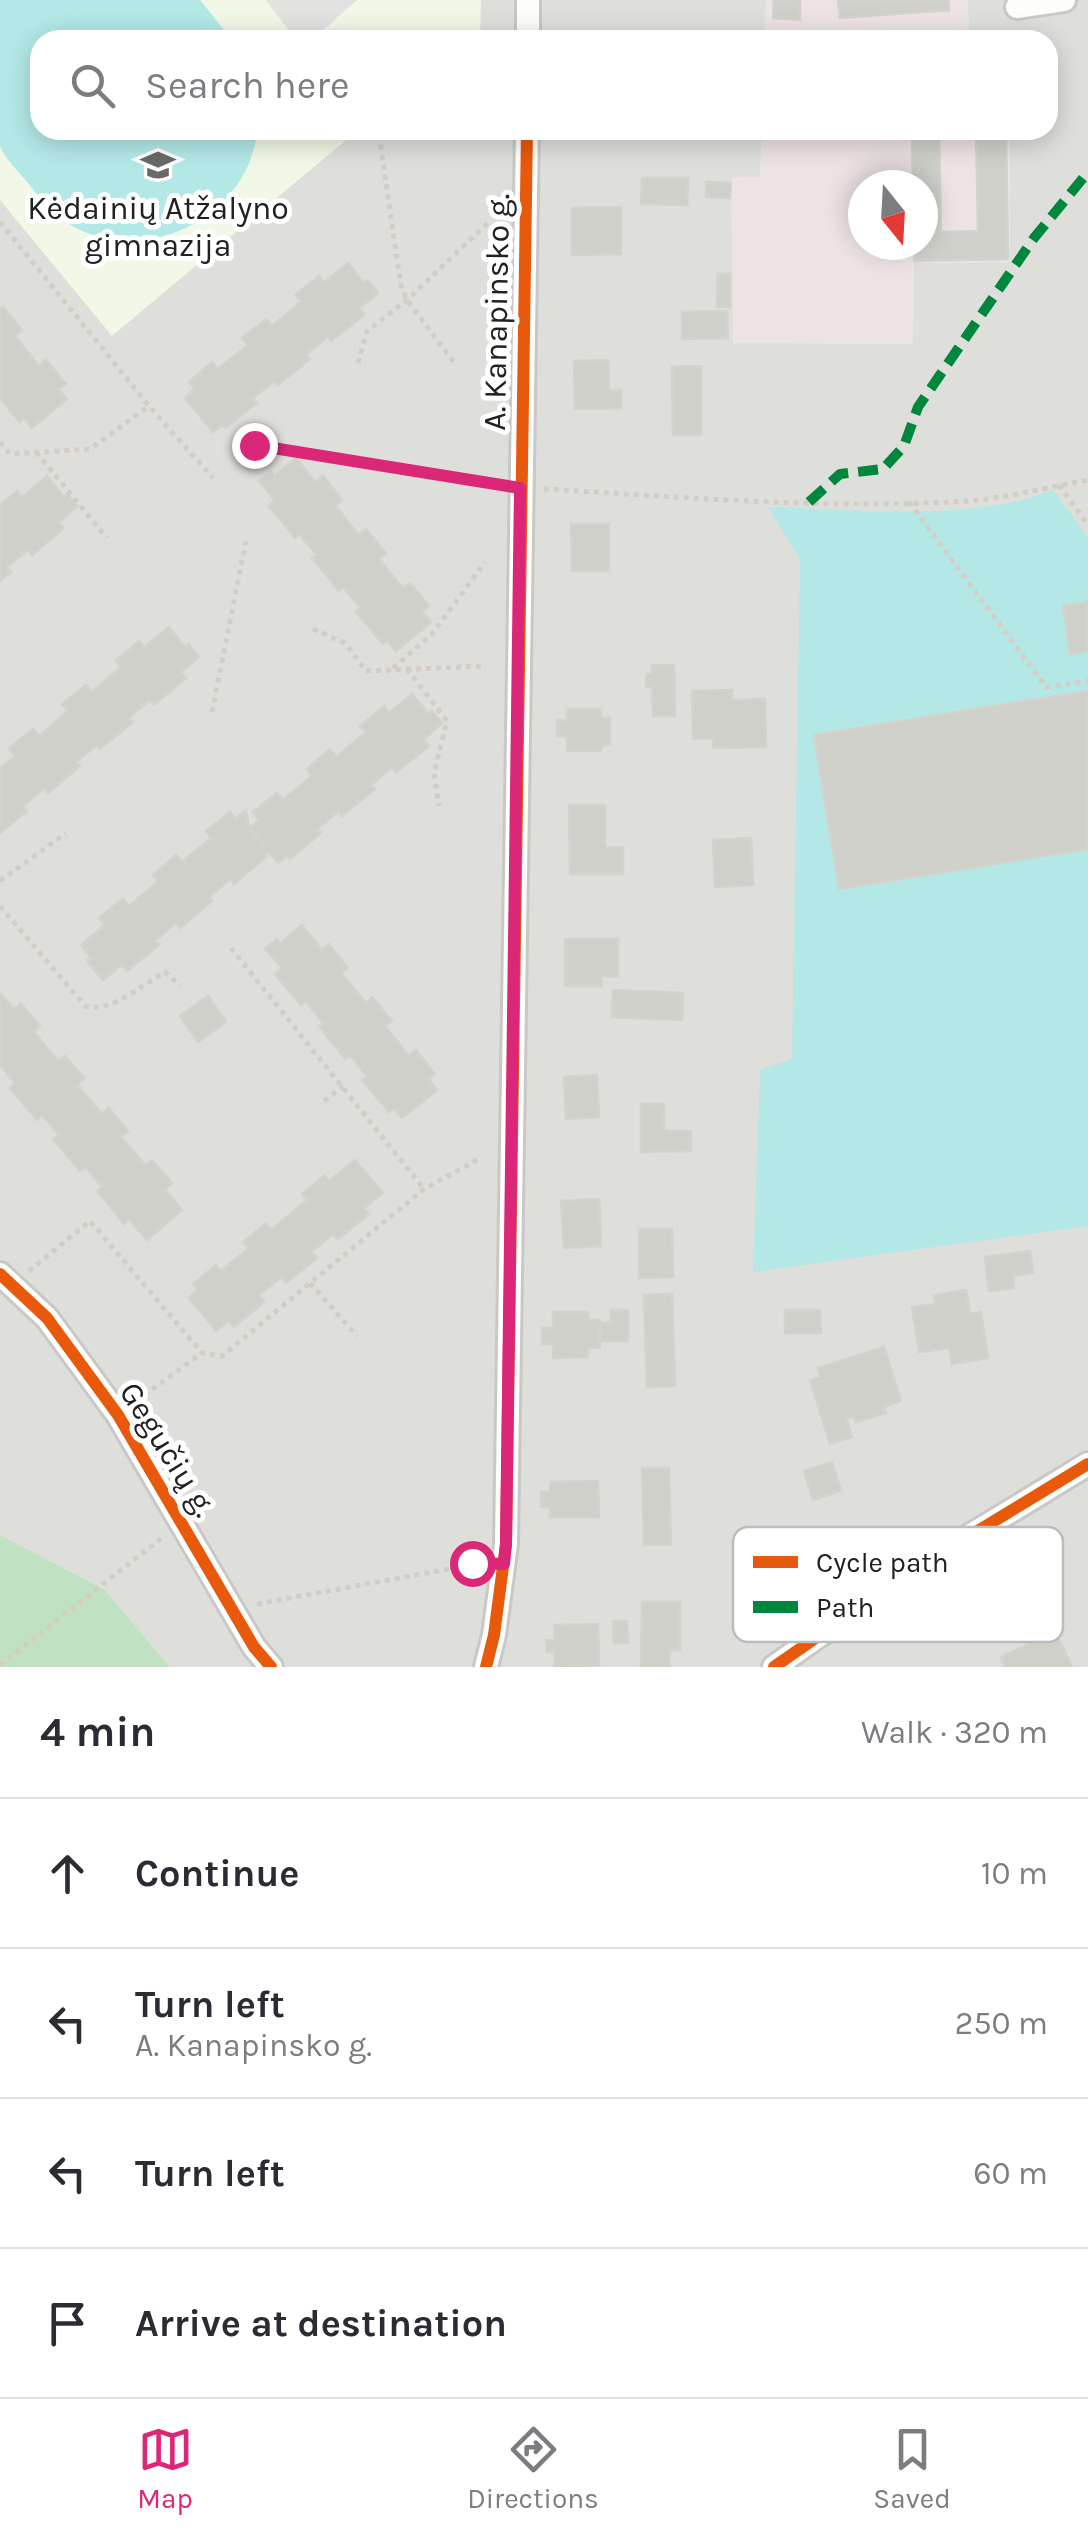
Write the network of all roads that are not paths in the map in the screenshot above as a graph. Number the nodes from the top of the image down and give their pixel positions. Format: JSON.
{"nodes":[{"id":1,"x":528,"y":0,"type":"edge"},
{"id":2,"x":1064,"y":0,"type":"edge"},
{"id":3,"x":1018,"y":6,"type":"dead end"},
{"id":4,"x":528,"y":30,"type":"edge"},
{"id":5,"x":526,"y":140,"type":"edge"},
{"id":6,"x":6,"y":1280,"type":"edge"},
{"id":7,"x":1088,"y":1464,"type":"edge"},
{"id":8,"x":984,"y":1527,"type":"edge"},
{"id":9,"x":494,"y":1635,"type":"junction"},
{"id":10,"x":810,"y":1642,"type":"edge"},
{"id":11,"x":272,"y":1667,"type":"edge"},
{"id":12,"x":471,"y":1667,"type":"edge"},
{"id":13,"x":486,"y":1667,"type":"edge"},
{"id":14,"x":498,"y":1667,"type":"edge"},
{"id":15,"x":774,"y":1667,"type":"edge"}],
"edges":[{"from":1,"to":4,"type":"street"},
{"from":2,"to":3,"type":"street"},
{"from":5,"to":9,"type":"street","name":"A. Kanapinsko g."},
{"from":6,"to":11,"type":"street","name":"Gegučių g."},
{"from":7,"to":8,"type":"street"},
{"from":9,"to":12,"type":"street"},
{"from":9,"to":13,"type":"street"},
{"from":9,"to":14,"type":"street"},
{"from":10,"to":15,"type":"street"}]}
